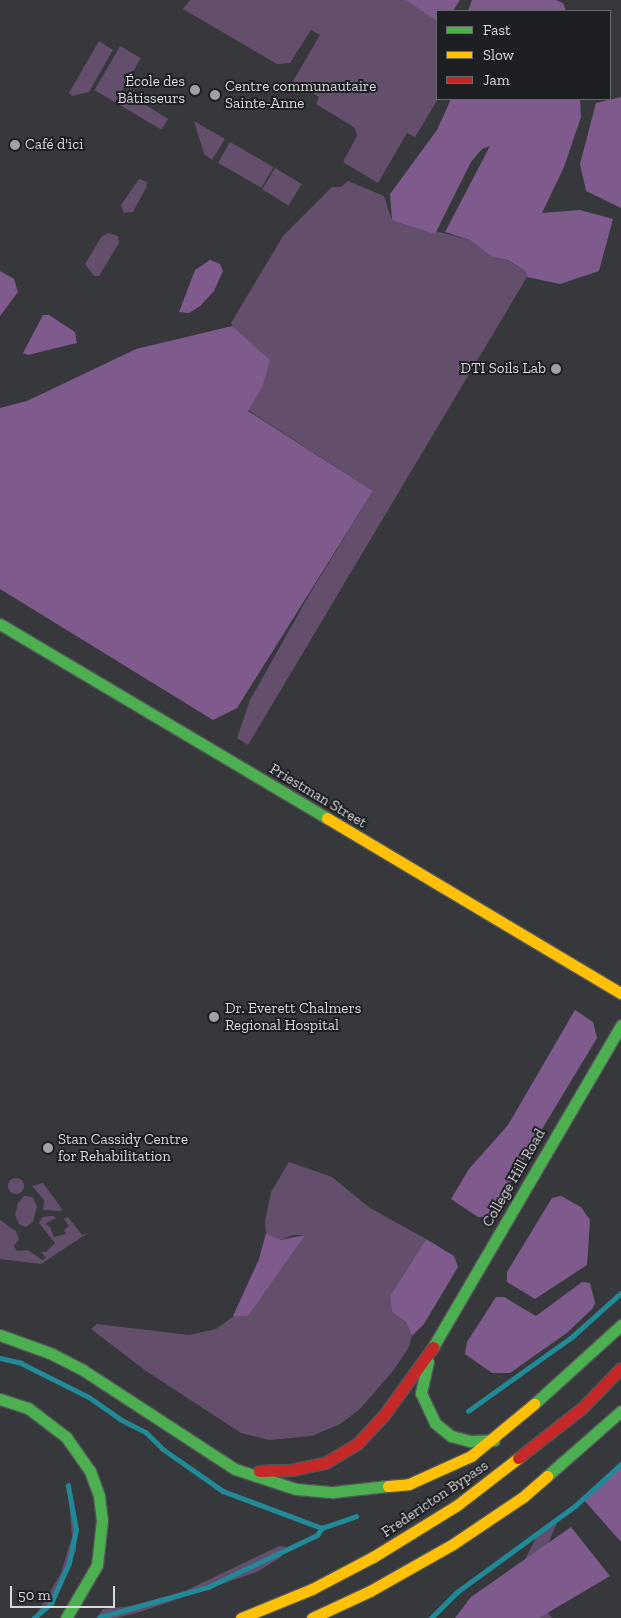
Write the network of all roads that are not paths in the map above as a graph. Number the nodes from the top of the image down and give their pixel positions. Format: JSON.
{"nodes":[{"id":1,"x":0,"y":624,"type":"edge"},
{"id":2,"x":621,"y":993,"type":"edge"},
{"id":3,"x":621,"y":1024,"type":"edge"},
{"id":4,"x":621,"y":1325,"type":"edge"},
{"id":5,"x":0,"y":1335,"type":"edge"},
{"id":6,"x":433,"y":1347,"type":"junction"},
{"id":7,"x":621,"y":1368,"type":"edge"},
{"id":8,"x":0,"y":1398,"type":"edge"},
{"id":9,"x":621,"y":1411,"type":"edge"},
{"id":10,"x":494,"y":1440,"type":"junction"},
{"id":11,"x":235,"y":1468,"type":"junction"},
{"id":12,"x":523,"y":1496,"type":"junction"},
{"id":13,"x":406,"y":1585,"type":"dead end"},
{"id":14,"x":66,"y":1618,"type":"edge"},
{"id":15,"x":241,"y":1618,"type":"edge"},
{"id":16,"x":312,"y":1618,"type":"edge"}],
"edges":[{"from":1,"to":2,"type":"main road","name":"Priestman Street"},
{"from":3,"to":6,"type":"main road","name":"College Hill Road"},
{"from":4,"to":10,"type":"main road"},
{"from":5,"to":11,"type":"main road"},
{"from":6,"to":10,"type":"main road"},
{"from":6,"to":11,"type":"main road"},
{"from":7,"to":15,"type":"main road","name":"Fredericton Bypass"},
{"from":8,"to":14,"type":"main road"},
{"from":9,"to":12,"type":"main road"},
{"from":10,"to":11,"type":"main road"},
{"from":12,"to":13,"type":"main road"},
{"from":12,"to":16,"type":"main road"}]}
